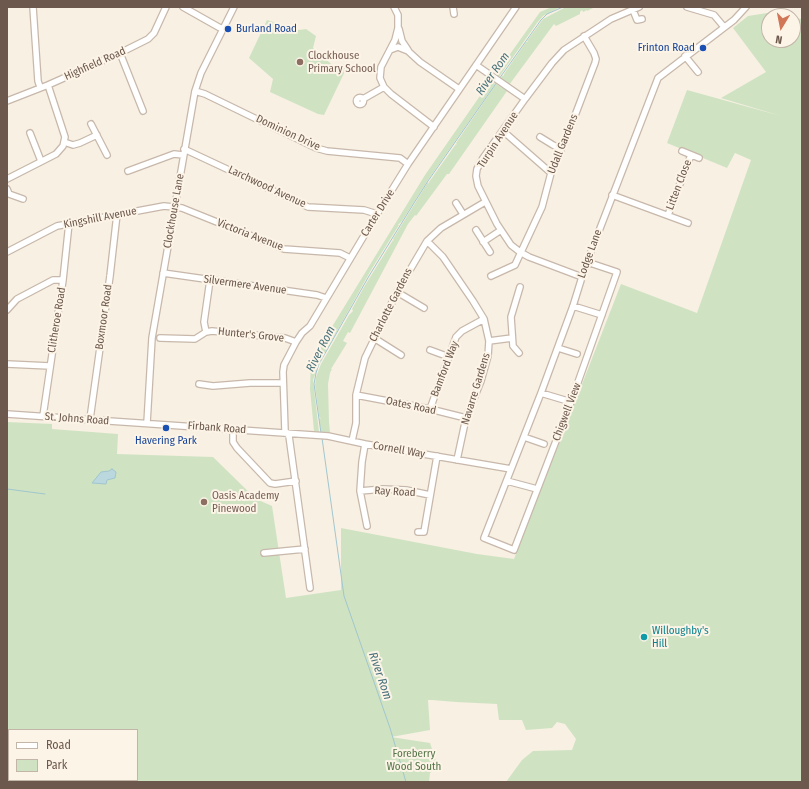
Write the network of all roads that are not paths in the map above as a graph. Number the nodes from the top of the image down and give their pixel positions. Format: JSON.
{"nodes":[{"id":1,"x":34,"y":7,"type":"edge"},
{"id":2,"x":166,"y":7,"type":"edge"},
{"id":3,"x":182,"y":7,"type":"edge"},
{"id":4,"x":234,"y":7,"type":"edge"},
{"id":5,"x":394,"y":7,"type":"edge"},
{"id":6,"x":452,"y":7,"type":"edge"},
{"id":7,"x":516,"y":7,"type":"edge"},
{"id":8,"x":639,"y":7,"type":"edge"},
{"id":9,"x":687,"y":7,"type":"edge"},
{"id":10,"x":746,"y":7,"type":"edge"},
{"id":11,"x":633,"y":10,"type":"junction"},
{"id":12,"x":454,"y":14,"type":"dead end"},
{"id":13,"x":640,"y":20,"type":"dead end"},
{"id":14,"x":724,"y":27,"type":"junction"},
{"id":15,"x":398,"y":28,"type":"junction"},
{"id":16,"x":222,"y":29,"type":"junction"},
{"id":17,"x":584,"y":36,"type":"junction"},
{"id":18,"x":390,"y":50,"type":"junction"},
{"id":19,"x":408,"y":50,"type":"junction"},
{"id":20,"x":120,"y":54,"type":"junction"},
{"id":21,"x":685,"y":56,"type":"junction"},
{"id":22,"x":476,"y":65,"type":"junction"},
{"id":23,"x":698,"y":72,"type":"dead end"},
{"id":24,"x":48,"y":85,"type":"junction"},
{"id":25,"x":40,"y":87,"type":"junction"},
{"id":26,"x":384,"y":87,"type":"junction"},
{"id":27,"x":459,"y":88,"type":"junction"},
{"id":28,"x":195,"y":92,"type":"junction"},
{"id":29,"x":363,"y":99,"type":"dead end"},
{"id":30,"x":524,"y":99,"type":"junction"},
{"id":31,"x":7,"y":101,"type":"edge"},
{"id":32,"x":143,"y":111,"type":"dead end"},
{"id":33,"x":91,"y":124,"type":"dead end"},
{"id":34,"x":434,"y":126,"type":"junction"},
{"id":35,"x":503,"y":131,"type":"junction"},
{"id":36,"x":30,"y":133,"type":"dead end"},
{"id":37,"x":96,"y":135,"type":"junction"},
{"id":38,"x":540,"y":137,"type":"dead end"},
{"id":39,"x":64,"y":142,"type":"junction"},
{"id":40,"x":562,"y":148,"type":"junction"},
{"id":41,"x":682,"y":151,"type":"dead end"},
{"id":42,"x":184,"y":152,"type":"junction"},
{"id":43,"x":107,"y":155,"type":"dead end"},
{"id":44,"x":691,"y":155,"type":"junction"},
{"id":45,"x":699,"y":158,"type":"dead end"},
{"id":46,"x":41,"y":161,"type":"junction"},
{"id":47,"x":408,"y":164,"type":"junction"},
{"id":48,"x":128,"y":171,"type":"dead end"},
{"id":49,"x":550,"y":172,"type":"junction"},
{"id":50,"x":7,"y":179,"type":"edge"},
{"id":51,"x":7,"y":189,"type":"edge"},
{"id":52,"x":612,"y":195,"type":"junction"},
{"id":53,"x":23,"y":199,"type":"dead end"},
{"id":54,"x":485,"y":202,"type":"junction"},
{"id":55,"x":456,"y":203,"type":"dead end"},
{"id":56,"x":175,"y":207,"type":"junction"},
{"id":57,"x":117,"y":214,"type":"junction"},
{"id":58,"x":377,"y":214,"type":"junction"},
{"id":59,"x":463,"y":214,"type":"junction"},
{"id":60,"x":668,"y":215,"type":"junction"},
{"id":61,"x":69,"y":223,"type":"junction"},
{"id":62,"x":688,"y":223,"type":"dead end"},
{"id":63,"x":476,"y":230,"type":"dead end"},
{"id":64,"x":501,"y":230,"type":"junction"},
{"id":65,"x":427,"y":241,"type":"junction"},
{"id":66,"x":483,"y":242,"type":"junction"},
{"id":67,"x":7,"y":252,"type":"edge"},
{"id":68,"x":490,"y":252,"type":"dead end"},
{"id":69,"x":520,"y":252,"type":"junction"},
{"id":70,"x":350,"y":258,"type":"junction"},
{"id":71,"x":587,"y":262,"type":"junction"},
{"id":72,"x":163,"y":273,"type":"junction"},
{"id":73,"x":491,"y":276,"type":"dead end"},
{"id":74,"x":582,"y":277,"type":"junction"},
{"id":75,"x":63,"y":280,"type":"junction"},
{"id":76,"x":210,"y":280,"type":"junction"},
{"id":77,"x":520,"y":287,"type":"dead end"},
{"id":78,"x":397,"y":292,"type":"junction"},
{"id":79,"x":326,"y":298,"type":"junction"},
{"id":80,"x":573,"y":306,"type":"junction"},
{"id":81,"x":424,"y":308,"type":"dead end"},
{"id":82,"x":7,"y":310,"type":"edge"},
{"id":83,"x":602,"y":315,"type":"junction"},
{"id":84,"x":484,"y":320,"type":"junction"},
{"id":85,"x":153,"y":331,"type":"junction"},
{"id":86,"x":206,"y":332,"type":"junction"},
{"id":87,"x":160,"y":338,"type":"junction"},
{"id":88,"x":374,"y":338,"type":"junction"},
{"id":89,"x":512,"y":338,"type":"junction"},
{"id":90,"x":489,"y":341,"type":"junction"},
{"id":91,"x":296,"y":342,"type":"junction"},
{"id":92,"x":151,"y":345,"type":"junction"},
{"id":93,"x":558,"y":348,"type":"junction"},
{"id":94,"x":430,"y":350,"type":"dead end"},
{"id":95,"x":519,"y":352,"type":"dead end"},
{"id":96,"x":576,"y":354,"type":"dead end"},
{"id":97,"x":401,"y":355,"type":"dead end"},
{"id":98,"x":449,"y":357,"type":"junction"},
{"id":99,"x":7,"y":364,"type":"edge"},
{"id":100,"x":50,"y":366,"type":"junction"},
{"id":101,"x":283,"y":383,"type":"junction"},
{"id":102,"x":199,"y":384,"type":"dead end"},
{"id":103,"x":541,"y":393,"type":"junction"},
{"id":104,"x":356,"y":395,"type":"junction"},
{"id":105,"x":571,"y":402,"type":"junction"},
{"id":106,"x":430,"y":409,"type":"junction"},
{"id":107,"x":7,"y":414,"type":"edge"},
{"id":108,"x":43,"y":416,"type":"junction"},
{"id":109,"x":466,"y":418,"type":"junction"},
{"id":110,"x":90,"y":419,"type":"junction"},
{"id":111,"x":147,"y":423,"type":"junction"},
{"id":112,"x":233,"y":430,"type":"junction"},
{"id":113,"x":287,"y":433,"type":"junction"},
{"id":114,"x":524,"y":437,"type":"junction"},
{"id":115,"x":352,"y":441,"type":"junction"},
{"id":116,"x":365,"y":444,"type":"junction"},
{"id":117,"x":544,"y":444,"type":"dead end"},
{"id":118,"x":437,"y":456,"type":"junction"},
{"id":119,"x":457,"y":460,"type":"junction"},
{"id":120,"x":511,"y":469,"type":"junction"},
{"id":121,"x":296,"y":481,"type":"junction"},
{"id":122,"x":507,"y":481,"type":"junction"},
{"id":123,"x":536,"y":490,"type":"junction"},
{"id":124,"x":360,"y":491,"type":"junction"},
{"id":125,"x":430,"y":495,"type":"junction"},
{"id":126,"x":367,"y":526,"type":"dead end"},
{"id":127,"x":418,"y":532,"type":"dead end"},
{"id":128,"x":305,"y":549,"type":"junction"},
{"id":129,"x":514,"y":550,"type":"joint"},
{"id":130,"x":264,"y":554,"type":"dead end"},
{"id":131,"x":310,"y":588,"type":"dead end"}],
"edges":[{"from":1,"to":25,"type":"street"},
{"from":2,"to":20,"type":"street","name":"Highfield Road"},
{"from":3,"to":16,"type":"street"},
{"from":4,"to":16,"type":"street","name":"Clockhouse Lane"},
{"from":5,"to":15,"type":"street"},
{"from":6,"to":12,"type":"street"},
{"from":7,"to":22,"type":"street","name":"Carter Drive"},
{"from":8,"to":11,"type":"street","name":"Turpin Avenue"},
{"from":9,"to":14,"type":"street"},
{"from":10,"to":14,"type":"street","name":"Lodge Lane"},
{"from":11,"to":13,"type":"street"},
{"from":11,"to":17,"type":"street","name":"Turpin Avenue"},
{"from":14,"to":21,"type":"street","name":"Lodge Lane"},
{"from":15,"to":18,"type":"street"},
{"from":15,"to":19,"type":"street"},
{"from":16,"to":28,"type":"street","name":"Clockhouse Lane"},
{"from":17,"to":30,"type":"street","name":"Turpin Avenue"},
{"from":17,"to":40,"type":"street","name":"Udall Gardens"},
{"from":18,"to":19,"type":"street"},
{"from":18,"to":26,"type":"street"},
{"from":19,"to":27,"type":"street"},
{"from":20,"to":24,"type":"street","name":"Highfield Road"},
{"from":20,"to":32,"type":"street"},
{"from":21,"to":23,"type":"street"},
{"from":21,"to":52,"type":"street","name":"Lodge Lane"},
{"from":22,"to":27,"type":"street","name":"Carter Drive"},
{"from":22,"to":30,"type":"street"},
{"from":24,"to":25,"type":"street","name":"Highfield Road"},
{"from":24,"to":39,"type":"street"},
{"from":25,"to":31,"type":"street","name":"Highfield Road"},
{"from":26,"to":29,"type":"street"},
{"from":26,"to":34,"type":"street"},
{"from":27,"to":34,"type":"street","name":"Carter Drive"},
{"from":28,"to":42,"type":"street","name":"Clockhouse Lane"},
{"from":28,"to":47,"type":"street","name":"Dominion Drive"},
{"from":30,"to":35,"type":"street","name":"Turpin Avenue"},
{"from":33,"to":37,"type":"street"},
{"from":34,"to":47,"type":"street","name":"Carter Drive"},
{"from":35,"to":49,"type":"street"},
{"from":35,"to":54,"type":"street","name":"Turpin Avenue"},
{"from":36,"to":46,"type":"street"},
{"from":37,"to":39,"type":"street"},
{"from":37,"to":43,"type":"street"},
{"from":38,"to":40,"type":"street"},
{"from":39,"to":46,"type":"street"},
{"from":40,"to":49,"type":"street","name":"Udall Gardens"},
{"from":41,"to":44,"type":"street"},
{"from":42,"to":48,"type":"street"},
{"from":42,"to":56,"type":"street","name":"Clockhouse Lane"},
{"from":42,"to":58,"type":"street","name":"Larchwood Avenue"},
{"from":44,"to":45,"type":"street"},
{"from":44,"to":60,"type":"street","name":"Litten Close"},
{"from":46,"to":50,"type":"street"},
{"from":47,"to":58,"type":"street","name":"Carter Drive"},
{"from":49,"to":69,"type":"street","name":"Udall Gardens"},
{"from":51,"to":53,"type":"street"},
{"from":52,"to":60,"type":"street","name":"Litten Close"},
{"from":52,"to":71,"type":"street","name":"Lodge Lane"},
{"from":54,"to":59,"type":"street","name":"Charlotte Gardens"},
{"from":54,"to":64,"type":"street","name":"Turpin Avenue"},
{"from":55,"to":59,"type":"street"},
{"from":56,"to":57,"type":"street","name":"Kingshill Avenue"},
{"from":56,"to":70,"type":"street","name":"Victoria Avenue"},
{"from":56,"to":72,"type":"street","name":"Clockhouse Lane"},
{"from":57,"to":61,"type":"street","name":"Kingshill Avenue"},
{"from":57,"to":110,"type":"street","name":"Boxmoor Road"},
{"from":58,"to":70,"type":"street","name":"Carter Drive"},
{"from":59,"to":65,"type":"street","name":"Charlotte Gardens"},
{"from":60,"to":62,"type":"street","name":"Litten Close"},
{"from":61,"to":67,"type":"street","name":"Kingshill Avenue"},
{"from":61,"to":75,"type":"street","name":"Clitheroe Road"},
{"from":63,"to":66,"type":"street"},
{"from":64,"to":66,"type":"street"},
{"from":64,"to":69,"type":"street","name":"Turpin Avenue"},
{"from":65,"to":78,"type":"street","name":"Charlotte Gardens"},
{"from":65,"to":84,"type":"street","name":"Navarre Gardens"},
{"from":66,"to":68,"type":"street"},
{"from":69,"to":73,"type":"street","name":"Udall Gardens"},
{"from":69,"to":74,"type":"street","name":"Turpin Avenue"},
{"from":70,"to":79,"type":"street","name":"Carter Drive"},
{"from":71,"to":74,"type":"street","name":"Lodge Lane"},
{"from":71,"to":83,"type":"street","name":"Chigwell View"},
{"from":72,"to":76,"type":"street","name":"Silvermere Avenue"},
{"from":72,"to":85,"type":"street","name":"Clockhouse Lane"},
{"from":74,"to":80,"type":"street","name":"Lodge Lane"},
{"from":75,"to":82,"type":"street"},
{"from":75,"to":100,"type":"street","name":"Clitheroe Road"},
{"from":76,"to":79,"type":"street","name":"Silvermere Avenue"},
{"from":76,"to":86,"type":"street"},
{"from":77,"to":89,"type":"street"},
{"from":78,"to":81,"type":"street"},
{"from":78,"to":88,"type":"street","name":"Charlotte Gardens"},
{"from":79,"to":91,"type":"street","name":"Carter Drive"},
{"from":80,"to":83,"type":"street"},
{"from":80,"to":93,"type":"street","name":"Lodge Lane"},
{"from":83,"to":105,"type":"street","name":"Chigwell View"},
{"from":84,"to":90,"type":"street","name":"Navarre Gardens"},
{"from":84,"to":98,"type":"street","name":"Bamford Way"},
{"from":85,"to":87,"type":"street"},
{"from":85,"to":92,"type":"street","name":"Clockhouse Lane"},
{"from":86,"to":87,"type":"street","name":"Hunter's Grove"},
{"from":86,"to":91,"type":"street","name":"Hunter's Grove"},
{"from":87,"to":92,"type":"street"},
{"from":88,"to":97,"type":"street"},
{"from":88,"to":104,"type":"street","name":"Charlotte Gardens"},
{"from":89,"to":90,"type":"street"},
{"from":89,"to":95,"type":"street"},
{"from":90,"to":109,"type":"street","name":"Navarre Gardens"},
{"from":91,"to":101,"type":"street","name":"Carter Drive"},
{"from":92,"to":111,"type":"street","name":"Clockhouse Lane"},
{"from":93,"to":96,"type":"street"},
{"from":93,"to":103,"type":"street","name":"Lodge Lane"},
{"from":94,"to":98,"type":"street"},
{"from":98,"to":106,"type":"street","name":"Bamford Way"},
{"from":99,"to":100,"type":"street"},
{"from":100,"to":108,"type":"street","name":"Clitheroe Road"},
{"from":101,"to":102,"type":"street"},
{"from":101,"to":113,"type":"street","name":"Carter Drive"},
{"from":103,"to":105,"type":"street"},
{"from":103,"to":114,"type":"street","name":"Lodge Lane"},
{"from":104,"to":106,"type":"street","name":"Oates Road"},
{"from":104,"to":115,"type":"street","name":"Charlotte Gardens"},
{"from":105,"to":123,"type":"street","name":"Chigwell View"},
{"from":106,"to":109,"type":"street","name":"Oates Road"},
{"from":107,"to":108,"type":"street","name":"St. Johns Road"},
{"from":108,"to":110,"type":"street","name":"St. Johns Road"},
{"from":109,"to":119,"type":"street","name":"Navarre Gardens"},
{"from":110,"to":111,"type":"street","name":"St. Johns Road"},
{"from":111,"to":112,"type":"street","name":"Firbank Road"},
{"from":112,"to":113,"type":"street","name":"Firbank Road"},
{"from":112,"to":121,"type":"street"},
{"from":113,"to":115,"type":"street","name":"Cornell Way"},
{"from":113,"to":121,"type":"street","name":"Carter Drive"},
{"from":114,"to":117,"type":"street"},
{"from":114,"to":120,"type":"street","name":"Lodge Lane"},
{"from":115,"to":116,"type":"street","name":"Cornell Way"},
{"from":116,"to":118,"type":"street","name":"Cornell Way"},
{"from":116,"to":124,"type":"street"},
{"from":118,"to":119,"type":"street","name":"Cornell Way"},
{"from":118,"to":125,"type":"street"},
{"from":119,"to":120,"type":"street","name":"Cornell Way"},
{"from":120,"to":122,"type":"street","name":"Lodge Lane"},
{"from":121,"to":128,"type":"street","name":"Carter Drive"},
{"from":122,"to":123,"type":"street"},
{"from":122,"to":129,"type":"street","name":"Lodge Lane"},
{"from":123,"to":129,"type":"street","name":"Chigwell View"},
{"from":124,"to":125,"type":"street","name":"Ray Road"},
{"from":124,"to":126,"type":"street"},
{"from":125,"to":127,"type":"street"},
{"from":128,"to":130,"type":"street"},
{"from":128,"to":131,"type":"street","name":"Carter Drive"}]}
